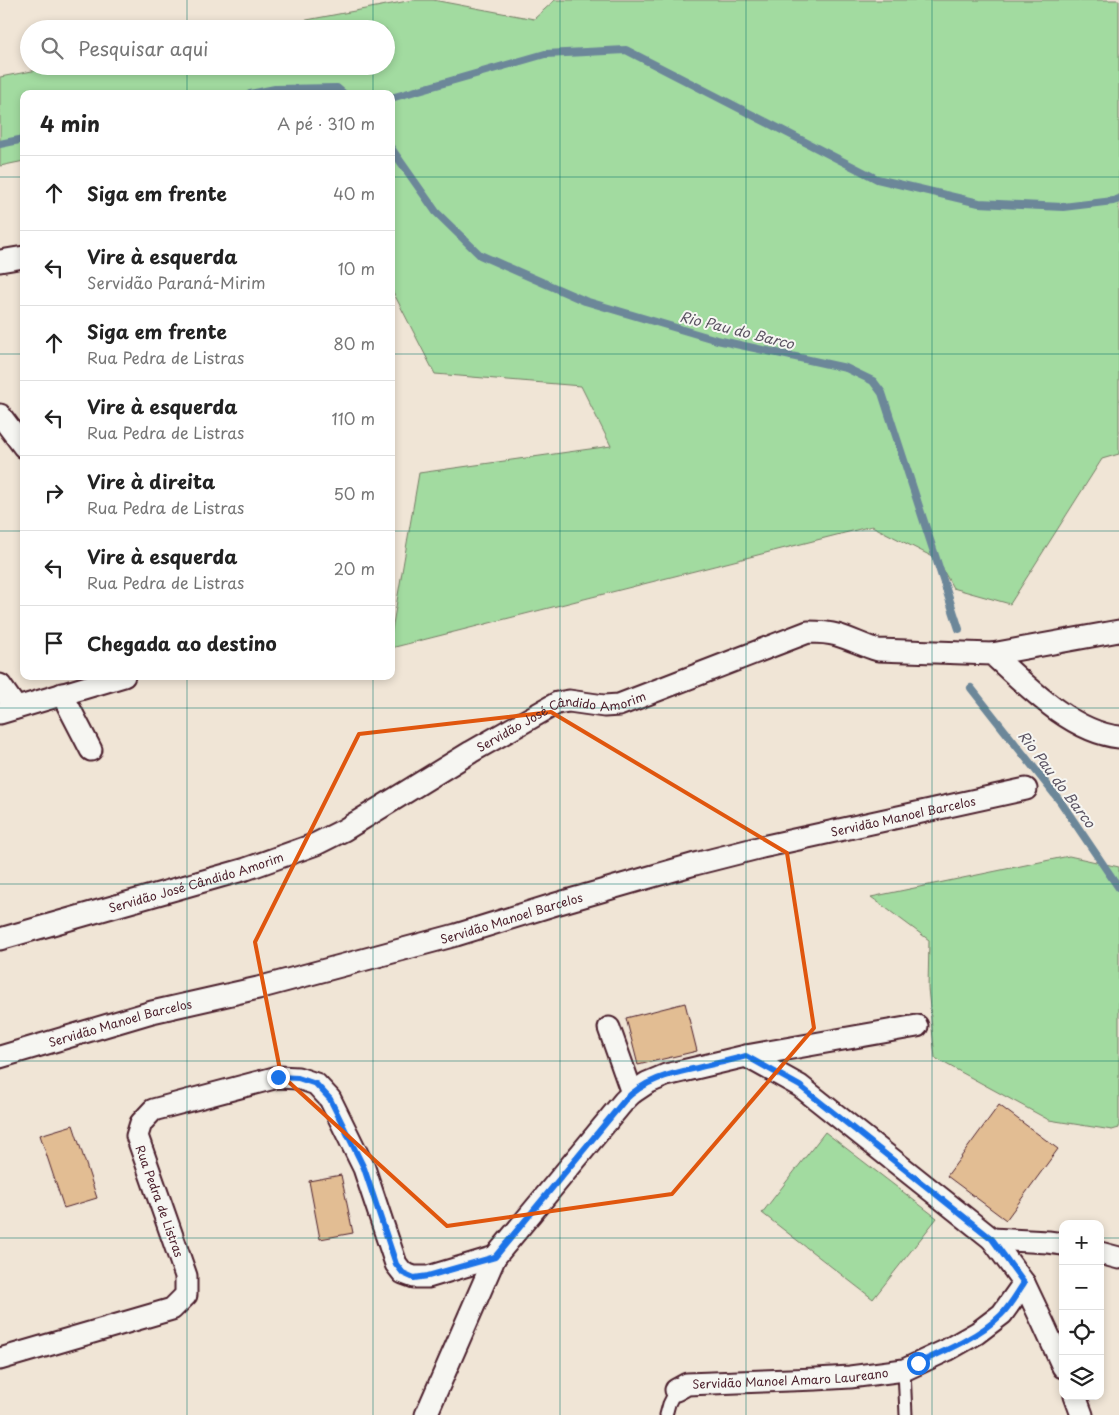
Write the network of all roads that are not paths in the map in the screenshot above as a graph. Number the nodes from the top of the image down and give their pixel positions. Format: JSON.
{"nodes":[{"id":1,"x":20,"y":258,"type":"edge"},
{"id":2,"x":0,"y":261,"type":"edge"},
{"id":3,"x":0,"y":415,"type":"edge"},
{"id":4,"x":20,"y":442,"type":"edge"},
{"id":5,"x":1119,"y":631,"type":"edge"},
{"id":6,"x":992,"y":654,"type":"junction"},
{"id":7,"x":110,"y":680,"type":"edge"},
{"id":8,"x":0,"y":685,"type":"edge"},
{"id":9,"x":62,"y":694,"type":"junction"},
{"id":10,"x":8,"y":710,"type":"edge"},
{"id":11,"x":1119,"y":737,"type":"edge"},
{"id":12,"x":91,"y":750,"type":"dead end"},
{"id":13,"x":1026,"y":789,"type":"dead end"},
{"id":14,"x":0,"y":939,"type":"edge"},
{"id":15,"x":917,"y":1026,"type":"dead end"},
{"id":16,"x":609,"y":1028,"type":"dead end"},
{"id":17,"x":746,"y":1056,"type":"junction"},
{"id":18,"x":0,"y":1057,"type":"edge"},
{"id":19,"x":632,"y":1092,"type":"junction"},
{"id":20,"x":992,"y":1239,"type":"junction"},
{"id":21,"x":1059,"y":1243,"type":"edge"},
{"id":22,"x":1104,"y":1254,"type":"edge"},
{"id":23,"x":495,"y":1257,"type":"junction"},
{"id":24,"x":1119,"y":1258,"type":"edge"},
{"id":25,"x":1024,"y":1283,"type":"junction"},
{"id":26,"x":0,"y":1358,"type":"edge"},
{"id":27,"x":1059,"y":1358,"type":"edge"},
{"id":28,"x":904,"y":1370,"type":"junction"},
{"id":29,"x":676,"y":1390,"type":"joint"},
{"id":30,"x":1076,"y":1400,"type":"edge"},
{"id":31,"x":426,"y":1415,"type":"edge"},
{"id":32,"x":666,"y":1415,"type":"edge"},
{"id":33,"x":906,"y":1415,"type":"edge"},
{"id":34,"x":1082,"y":1415,"type":"edge"}],
"edges":[{"from":1,"to":2,"type":"street"},
{"from":3,"to":4,"type":"street"},
{"from":5,"to":6,"type":"street","name":"Servidão José Cândido Amorim"},
{"from":6,"to":11,"type":"street"},
{"from":6,"to":14,"type":"street","name":"Servidão José Cândido Amorim"},
{"from":7,"to":9,"type":"street"},
{"from":8,"to":10,"type":"street"},
{"from":9,"to":10,"type":"street"},
{"from":9,"to":12,"type":"street"},
{"from":13,"to":18,"type":"street","name":"Servidão Manoel Barcelos"},
{"from":15,"to":17,"type":"street"},
{"from":16,"to":19,"type":"street"},
{"from":17,"to":19,"type":"street"},
{"from":17,"to":20,"type":"street"},
{"from":19,"to":23,"type":"street"},
{"from":20,"to":21,"type":"street"},
{"from":20,"to":25,"type":"street"},
{"from":22,"to":24,"type":"street"},
{"from":23,"to":26,"type":"street","name":"Rua Pedra de Listras"},
{"from":23,"to":31,"type":"street"},
{"from":25,"to":27,"type":"street"},
{"from":25,"to":28,"type":"street","name":"Servidão Manoel Amaro Laureano"},
{"from":28,"to":29,"type":"street","name":"Servidão Manoel Amaro Laureano"},
{"from":28,"to":33,"type":"lane"},
{"from":29,"to":32,"type":"lane"},
{"from":30,"to":34,"type":"street"}]}
